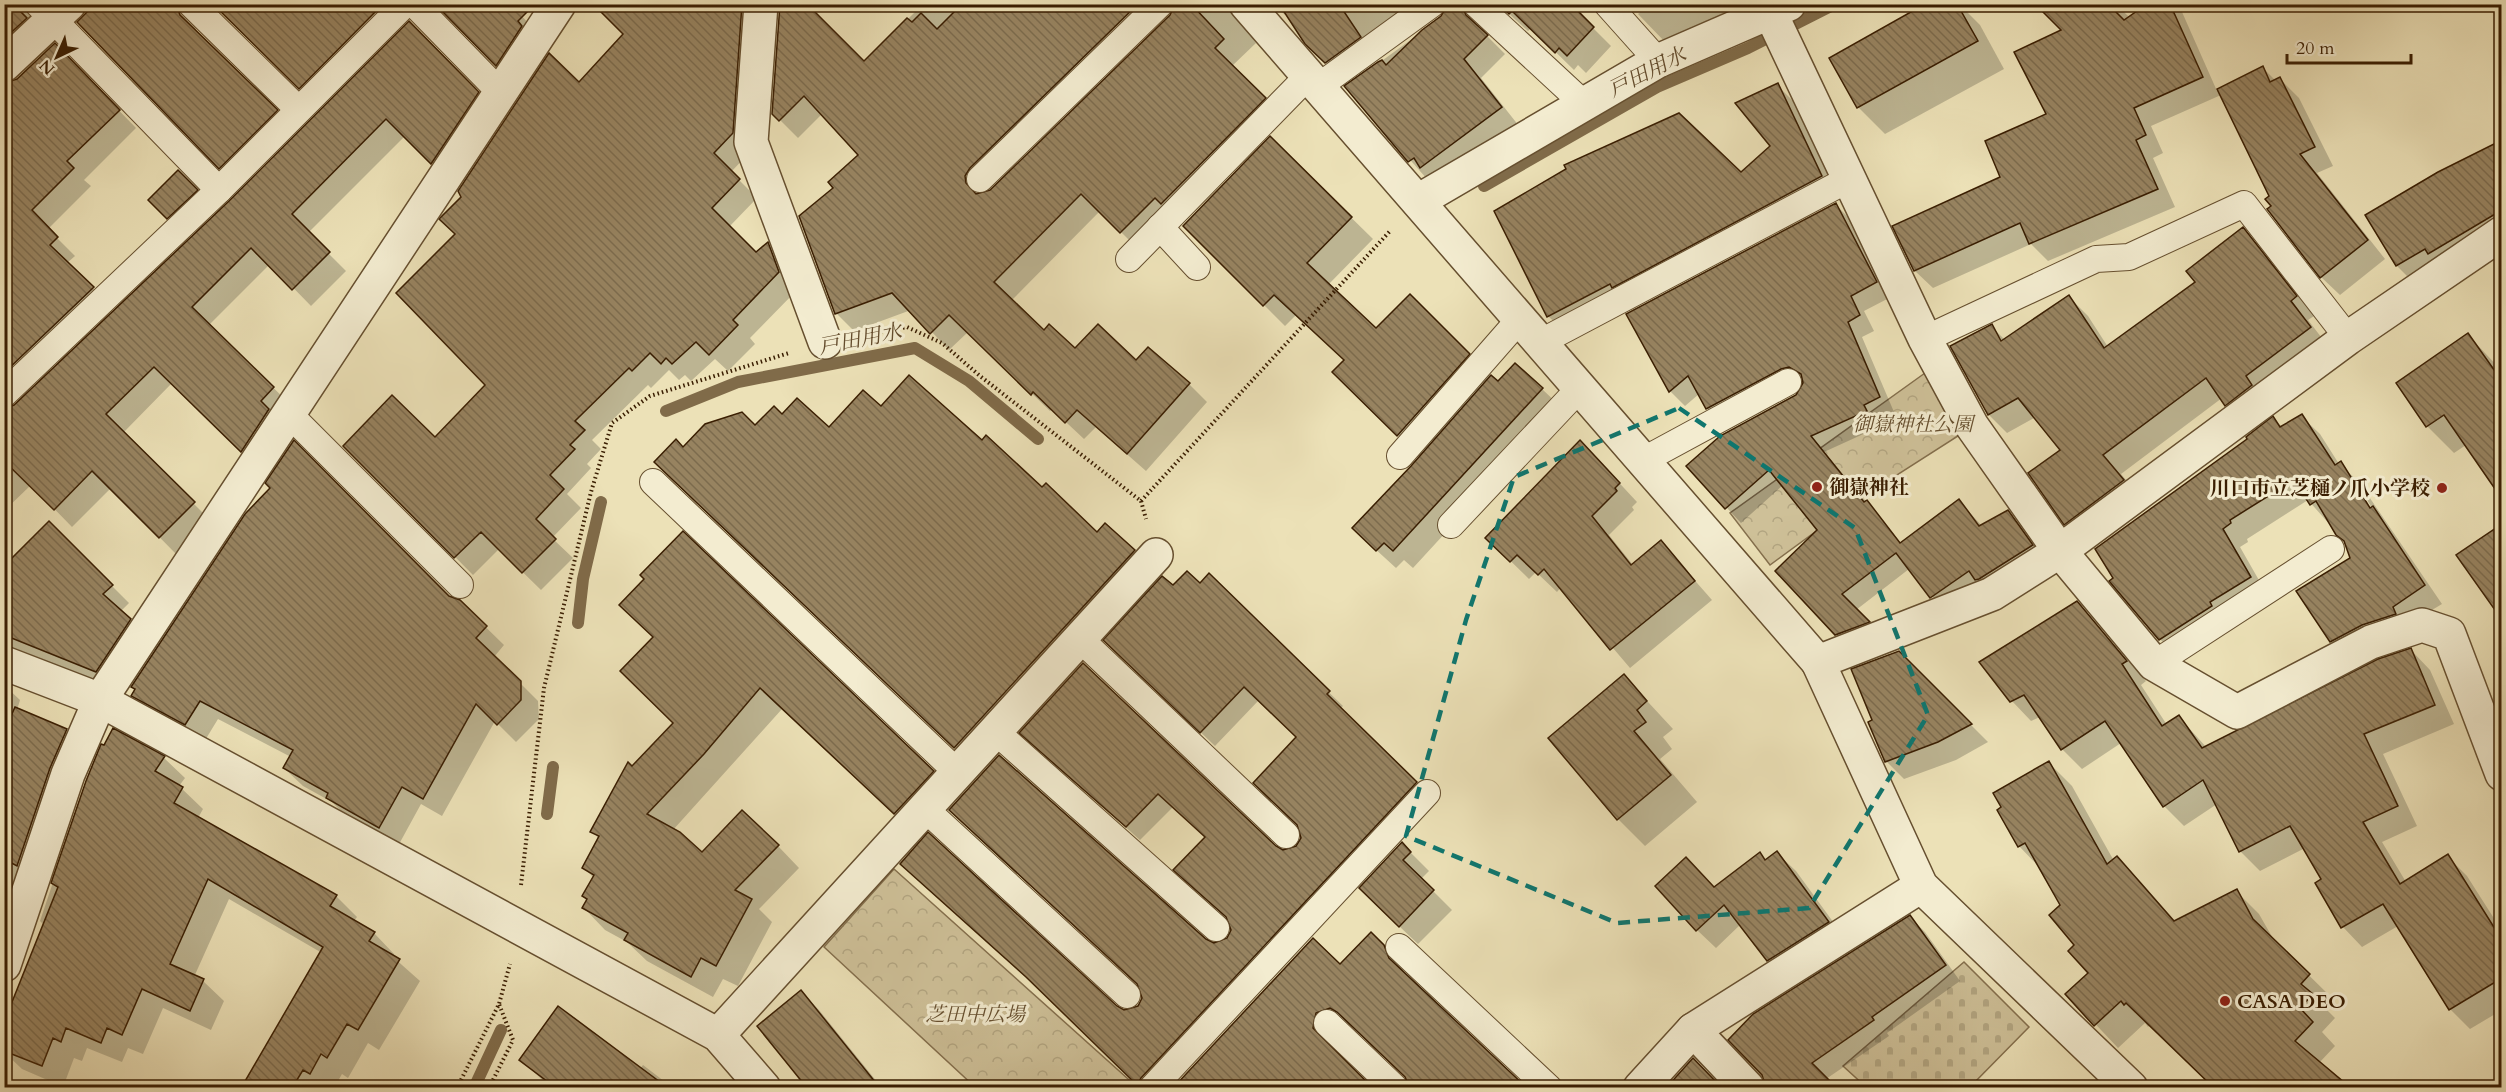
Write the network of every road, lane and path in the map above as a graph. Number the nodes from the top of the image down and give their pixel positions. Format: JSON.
{"nodes":[{"id":1,"x":191,"y":4,"type":"edge"},
{"id":2,"x":405,"y":4,"type":"edge"},
{"id":3,"x":414,"y":4,"type":"edge"},
{"id":4,"x":559,"y":4,"type":"edge"},
{"id":5,"x":761,"y":4,"type":"edge"},
{"id":6,"x":1161,"y":4,"type":"edge"},
{"id":7,"x":1246,"y":4,"type":"edge"},
{"id":8,"x":1432,"y":4,"type":"edge"},
{"id":9,"x":1476,"y":4,"type":"edge"},
{"id":10,"x":1607,"y":4,"type":"edge"},
{"id":11,"x":1780,"y":9,"type":"edge"},
{"id":12,"x":54,"y":10,"type":"edge"},
{"id":13,"x":1658,"y":61,"type":"junction"},
{"id":14,"x":4,"y":65,"type":"edge"},
{"id":15,"x":1314,"y":81,"type":"junction"},
{"id":16,"x":500,"y":92,"type":"junction"},
{"id":17,"x":1584,"y":104,"type":"junction"},
{"id":18,"x":298,"y":110,"type":"junction"},
{"id":19,"x":980,"y":179,"type":"dead end"},
{"id":20,"x":1849,"y":179,"type":"junction"},
{"id":21,"x":219,"y":189,"type":"junction"},
{"id":22,"x":1418,"y":201,"type":"junction"},
{"id":23,"x":1160,"y":227,"type":"junction"},
{"id":24,"x":2502,"y":233,"type":"edge"},
{"id":25,"x":1129,"y":259,"type":"dead end"},
{"id":26,"x":1197,"y":267,"type":"dead end"},
{"id":27,"x":1530,"y":331,"type":"junction"},
{"id":28,"x":2348,"y":338,"type":"junction"},
{"id":29,"x":1925,"y":339,"type":"junction"},
{"id":30,"x":825,"y":342,"type":"junction"},
{"id":31,"x":1788,"y":382,"type":"dead end"},
{"id":32,"x":1580,"y":389,"type":"junction"},
{"id":33,"x":4,"y":394,"type":"edge"},
{"id":34,"x":288,"y":413,"type":"junction"},
{"id":35,"x":1400,"y":456,"type":"dead end"},
{"id":36,"x":1642,"y":461,"type":"junction"},
{"id":37,"x":653,"y":482,"type":"dead end"},
{"id":38,"x":1451,"y":525,"type":"dead end"},
{"id":39,"x":2331,"y":549,"type":"dead end"},
{"id":40,"x":2060,"y":551,"type":"junction"},
{"id":41,"x":1156,"y":555,"type":"dead end"},
{"id":42,"x":460,"y":585,"type":"dead end"},
{"id":43,"x":1079,"y":638,"type":"junction"},
{"id":44,"x":1818,"y":662,"type":"junction"},
{"id":45,"x":4,"y":663,"type":"edge"},
{"id":46,"x":2154,"y":664,"type":"junction"},
{"id":47,"x":100,"y":700,"type":"junction"},
{"id":48,"x":994,"y":730,"type":"junction"},
{"id":49,"x":956,"y":771,"type":"junction"},
{"id":50,"x":2502,"y":774,"type":"edge"},
{"id":51,"x":1427,"y":793,"type":"dead end"},
{"id":52,"x":923,"y":807,"type":"junction"},
{"id":53,"x":1286,"y":835,"type":"dead end"},
{"id":54,"x":1921,"y":886,"type":"junction"},
{"id":55,"x":520,"y":927,"type":"junction"},
{"id":56,"x":1216,"y":928,"type":"dead end"},
{"id":57,"x":1399,"y":947,"type":"dead end"},
{"id":58,"x":4,"y":965,"type":"edge"},
{"id":59,"x":1127,"y":995,"type":"dead end"},
{"id":60,"x":499,"y":1004,"type":"junction"},
{"id":61,"x":1327,"y":1023,"type":"dead end"},
{"id":62,"x":1693,"y":1030,"type":"junction"},
{"id":63,"x":718,"y":1035,"type":"junction"},
{"id":64,"x":457,"y":1088,"type":"edge"},
{"id":65,"x":489,"y":1088,"type":"edge"},
{"id":66,"x":764,"y":1088,"type":"edge"},
{"id":67,"x":1152,"y":1088,"type":"edge"},
{"id":68,"x":1395,"y":1088,"type":"edge"},
{"id":69,"x":1549,"y":1088,"type":"edge"},
{"id":70,"x":1640,"y":1088,"type":"edge"},
{"id":71,"x":1748,"y":1088,"type":"edge"},
{"id":72,"x":2131,"y":1088,"type":"edge"}],
"edges":[{"from":1,"to":18,"type":"lane"},
{"from":2,"to":18,"type":"lane"},
{"from":3,"to":16,"type":"lane"},
{"from":4,"to":16,"type":"street"},
{"from":5,"to":30,"type":"street"},
{"from":6,"to":19,"type":"lane"},
{"from":7,"to":15,"type":"street"},
{"from":8,"to":15,"type":"lane"},
{"from":9,"to":17,"type":"lane"},
{"from":10,"to":13,"type":"lane"},
{"from":11,"to":13,"type":"street"},
{"from":11,"to":20,"type":"street"},
{"from":12,"to":14,"type":"street"},
{"from":12,"to":21,"type":"lane"},
{"from":13,"to":17,"type":"street"},
{"from":15,"to":22,"type":"street"},
{"from":15,"to":23,"type":"lane"},
{"from":16,"to":34,"type":"street"},
{"from":17,"to":22,"type":"street"},
{"from":18,"to":21,"type":"lane"},
{"from":20,"to":27,"type":"lane"},
{"from":20,"to":29,"type":"street"},
{"from":21,"to":33,"type":"lane"},
{"from":22,"to":27,"type":"street"},
{"from":22,"to":30,"type":"path"},
{"from":23,"to":25,"type":"lane"},
{"from":23,"to":26,"type":"lane"},
{"from":24,"to":28,"type":"street"},
{"from":27,"to":32,"type":"street"},
{"from":27,"to":35,"type":"lane"},
{"from":28,"to":29,"type":"lane"},
{"from":28,"to":40,"type":"street"},
{"from":29,"to":40,"type":"street"},
{"from":30,"to":55,"type":"path"},
{"from":31,"to":36,"type":"lane"},
{"from":32,"to":36,"type":"street"},
{"from":32,"to":38,"type":"lane"},
{"from":34,"to":42,"type":"lane"},
{"from":34,"to":47,"type":"street"},
{"from":36,"to":44,"type":"street"},
{"from":37,"to":49,"type":"lane"},
{"from":39,"to":46,"type":"lane"},
{"from":40,"to":44,"type":"street"},
{"from":40,"to":46,"type":"street"},
{"from":41,"to":43,"type":"street"},
{"from":43,"to":48,"type":"street"},
{"from":43,"to":53,"type":"lane"},
{"from":44,"to":54,"type":"street"},
{"from":45,"to":47,"type":"street"},
{"from":46,"to":50,"type":"street"},
{"from":47,"to":55,"type":"street"},
{"from":47,"to":58,"type":"street"},
{"from":48,"to":49,"type":"street"},
{"from":48,"to":56,"type":"lane"},
{"from":49,"to":52,"type":"street"},
{"from":51,"to":67,"type":"lane"},
{"from":52,"to":59,"type":"lane"},
{"from":52,"to":63,"type":"street"},
{"from":54,"to":62,"type":"street"},
{"from":54,"to":72,"type":"street"},
{"from":55,"to":60,"type":"path"},
{"from":55,"to":63,"type":"street"},
{"from":57,"to":69,"type":"lane"},
{"from":60,"to":64,"type":"path"},
{"from":60,"to":65,"type":"path"},
{"from":61,"to":68,"type":"lane"},
{"from":62,"to":70,"type":"street"},
{"from":62,"to":71,"type":"street"},
{"from":63,"to":66,"type":"street"}]}
